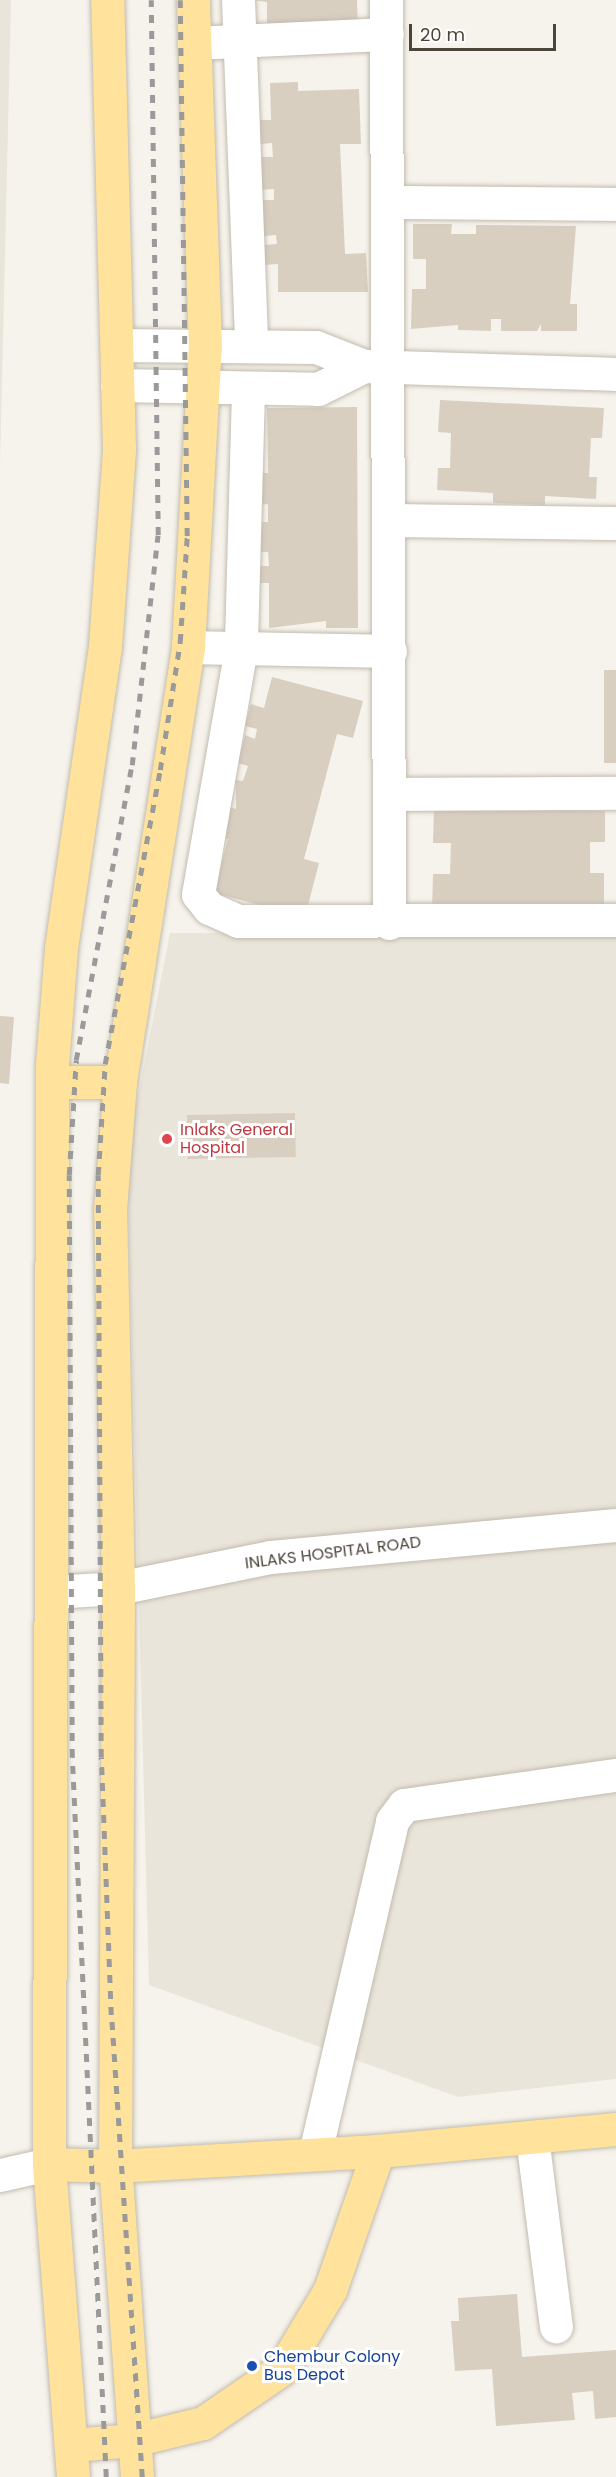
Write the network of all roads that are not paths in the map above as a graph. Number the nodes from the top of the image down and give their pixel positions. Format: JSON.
{"nodes":[{"id":1,"x":107,"y":0,"type":"edge"},
{"id":2,"x":193,"y":0,"type":"edge"},
{"id":3,"x":238,"y":0,"type":"edge"},
{"id":4,"x":387,"y":0,"type":"edge"},
{"id":5,"x":387,"y":34,"type":"junction"},
{"id":6,"x":240,"y":41,"type":"junction"},
{"id":7,"x":194,"y":43,"type":"junction"},
{"id":8,"x":388,"y":202,"type":"junction"},
{"id":9,"x":616,"y":204,"type":"edge"},
{"id":10,"x":117,"y":345,"type":"junction"},
{"id":11,"x":251,"y":346,"type":"junction"},
{"id":12,"x":205,"y":347,"type":"junction"},
{"id":13,"x":378,"y":366,"type":"junction"},
{"id":14,"x":616,"y":374,"type":"edge"},
{"id":15,"x":117,"y":385,"type":"junction"},
{"id":16,"x":202,"y":390,"type":"junction"},
{"id":17,"x":248,"y":391,"type":"junction"},
{"id":18,"x":390,"y":520,"type":"junction"},
{"id":19,"x":616,"y":523,"type":"edge"},
{"id":20,"x":188,"y":647,"type":"junction"},
{"id":21,"x":241,"y":648,"type":"junction"},
{"id":22,"x":390,"y":651,"type":"junction"},
{"id":23,"x":389,"y":794,"type":"junction"},
{"id":24,"x":616,"y":794,"type":"edge"},
{"id":25,"x":616,"y":920,"type":"edge"},
{"id":26,"x":389,"y":923,"type":"junction"},
{"id":27,"x":52,"y":1082,"type":"junction"},
{"id":28,"x":120,"y":1082,"type":"junction"},
{"id":29,"x":616,"y":1525,"type":"edge"},
{"id":30,"x":118,"y":1588,"type":"junction"},
{"id":31,"x":52,"y":1592,"type":"junction"},
{"id":32,"x":616,"y":1775,"type":"edge"},
{"id":33,"x":616,"y":2129,"type":"edge"},
{"id":34,"x":532,"y":2137,"type":"junction"},
{"id":35,"x":378,"y":2151,"type":"junction"},
{"id":36,"x":315,"y":2152,"type":"junction"},
{"id":37,"x":49,"y":2164,"type":"junction"},
{"id":38,"x":115,"y":2166,"type":"junction"},
{"id":39,"x":0,"y":2175,"type":"edge"},
{"id":40,"x":556,"y":2326,"type":"dead end"},
{"id":41,"x":133,"y":2440,"type":"junction"},
{"id":42,"x":71,"y":2445,"type":"junction"},
{"id":43,"x":73,"y":2477,"type":"edge"},
{"id":44,"x":137,"y":2477,"type":"edge"}],
"edges":[{"from":1,"to":10,"type":"main road"},
{"from":2,"to":7,"type":"main road"},
{"from":3,"to":6,"type":"street"},
{"from":4,"to":5,"type":"street"},
{"from":5,"to":6,"type":"street"},
{"from":5,"to":8,"type":"street"},
{"from":6,"to":7,"type":"street"},
{"from":6,"to":11,"type":"street"},
{"from":7,"to":12,"type":"main road"},
{"from":8,"to":9,"type":"street"},
{"from":8,"to":13,"type":"street"},
{"from":10,"to":12,"type":"street"},
{"from":10,"to":15,"type":"main road"},
{"from":11,"to":12,"type":"street"},
{"from":11,"to":13,"type":"street"},
{"from":12,"to":16,"type":"main road"},
{"from":13,"to":14,"type":"street"},
{"from":13,"to":17,"type":"street"},
{"from":13,"to":18,"type":"street"},
{"from":15,"to":16,"type":"street"},
{"from":15,"to":27,"type":"main road"},
{"from":16,"to":17,"type":"street"},
{"from":16,"to":20,"type":"main road"},
{"from":17,"to":21,"type":"street"},
{"from":18,"to":19,"type":"street"},
{"from":18,"to":22,"type":"street"},
{"from":20,"to":21,"type":"street"},
{"from":20,"to":28,"type":"main road"},
{"from":21,"to":22,"type":"street"},
{"from":21,"to":26,"type":"street"},
{"from":22,"to":23,"type":"street"},
{"from":23,"to":24,"type":"street"},
{"from":23,"to":26,"type":"street"},
{"from":25,"to":26,"type":"street"},
{"from":27,"to":28,"type":"main road"},
{"from":27,"to":31,"type":"main road"},
{"from":28,"to":30,"type":"main road"},
{"from":29,"to":30,"type":"street","name":"INLAKS HOSPITAL ROAD"},
{"from":30,"to":31,"type":"street","name":"INLAKS HOSPITAL ROAD"},
{"from":30,"to":38,"type":"main road"},
{"from":31,"to":37,"type":"main road"},
{"from":32,"to":36,"type":"street"},
{"from":33,"to":34,"type":"main road"},
{"from":34,"to":35,"type":"main road"},
{"from":34,"to":40,"type":"street"},
{"from":35,"to":36,"type":"main road"},
{"from":35,"to":41,"type":"main road"},
{"from":36,"to":38,"type":"main road"},
{"from":37,"to":38,"type":"main road"},
{"from":37,"to":39,"type":"street"},
{"from":37,"to":42,"type":"main road"},
{"from":38,"to":41,"type":"main road"},
{"from":41,"to":42,"type":"main road"},
{"from":41,"to":44,"type":"main road"},
{"from":42,"to":43,"type":"main road"}]}
